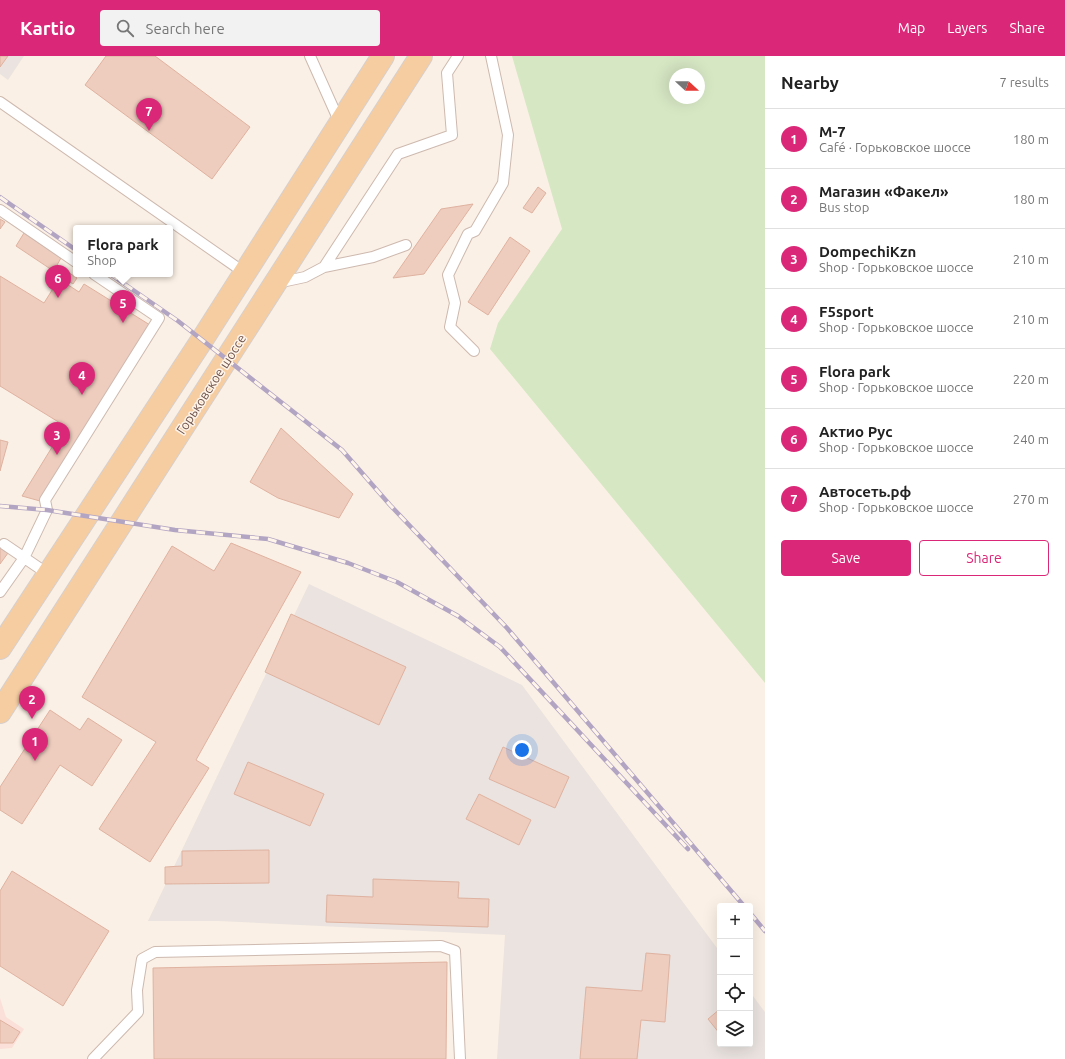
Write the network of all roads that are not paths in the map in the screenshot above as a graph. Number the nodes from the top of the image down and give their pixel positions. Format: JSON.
{"nodes":[{"id":1,"x":310,"y":56,"type":"edge"},
{"id":2,"x":383,"y":56,"type":"edge"},
{"id":3,"x":421,"y":56,"type":"edge"},
{"id":4,"x":458,"y":56,"type":"edge"},
{"id":5,"x":491,"y":56,"type":"edge"},
{"id":6,"x":0,"y":102,"type":"edge"},
{"id":7,"x":340,"y":123,"type":"junction"},
{"id":8,"x":0,"y":210,"type":"edge"},
{"id":9,"x":406,"y":245,"type":"dead end"},
{"id":10,"x":73,"y":260,"type":"edge"},
{"id":11,"x":324,"y":267,"type":"junction"},
{"id":12,"x":245,"y":273,"type":"junction"},
{"id":13,"x":98,"y":277,"type":"edge"},
{"id":14,"x":275,"y":284,"type":"junction"},
{"id":15,"x":474,"y":351,"type":"dead end"},
{"id":16,"x":4,"y":544,"type":"dead end"},
{"id":17,"x":24,"y":558,"type":"junction"},
{"id":18,"x":48,"y":574,"type":"junction"},
{"id":19,"x":0,"y":592,"type":"edge"},
{"id":20,"x":0,"y":648,"type":"edge"},
{"id":21,"x":0,"y":712,"type":"edge"},
{"id":22,"x":93,"y":1059,"type":"edge"},
{"id":23,"x":460,"y":1059,"type":"edge"}],
"edges":[{"from":1,"to":7,"type":"lane"},
{"from":2,"to":7,"type":"main road"},
{"from":3,"to":14,"type":"main road","name":"Горьковское шоссе"},
{"from":4,"to":11,"type":"lane"},
{"from":5,"to":15,"type":"lane"},
{"from":6,"to":12,"type":"lane"},
{"from":7,"to":12,"type":"main road"},
{"from":8,"to":10,"type":"lane"},
{"from":9,"to":11,"type":"lane"},
{"from":11,"to":14,"type":"lane"},
{"from":12,"to":18,"type":"main road"},
{"from":13,"to":17,"type":"lane"},
{"from":14,"to":21,"type":"main road","name":"Горьковское шоссе"},
{"from":16,"to":17,"type":"lane"},
{"from":17,"to":18,"type":"lane"},
{"from":17,"to":19,"type":"lane"},
{"from":18,"to":20,"type":"main road"},
{"from":22,"to":23,"type":"lane"}]}
